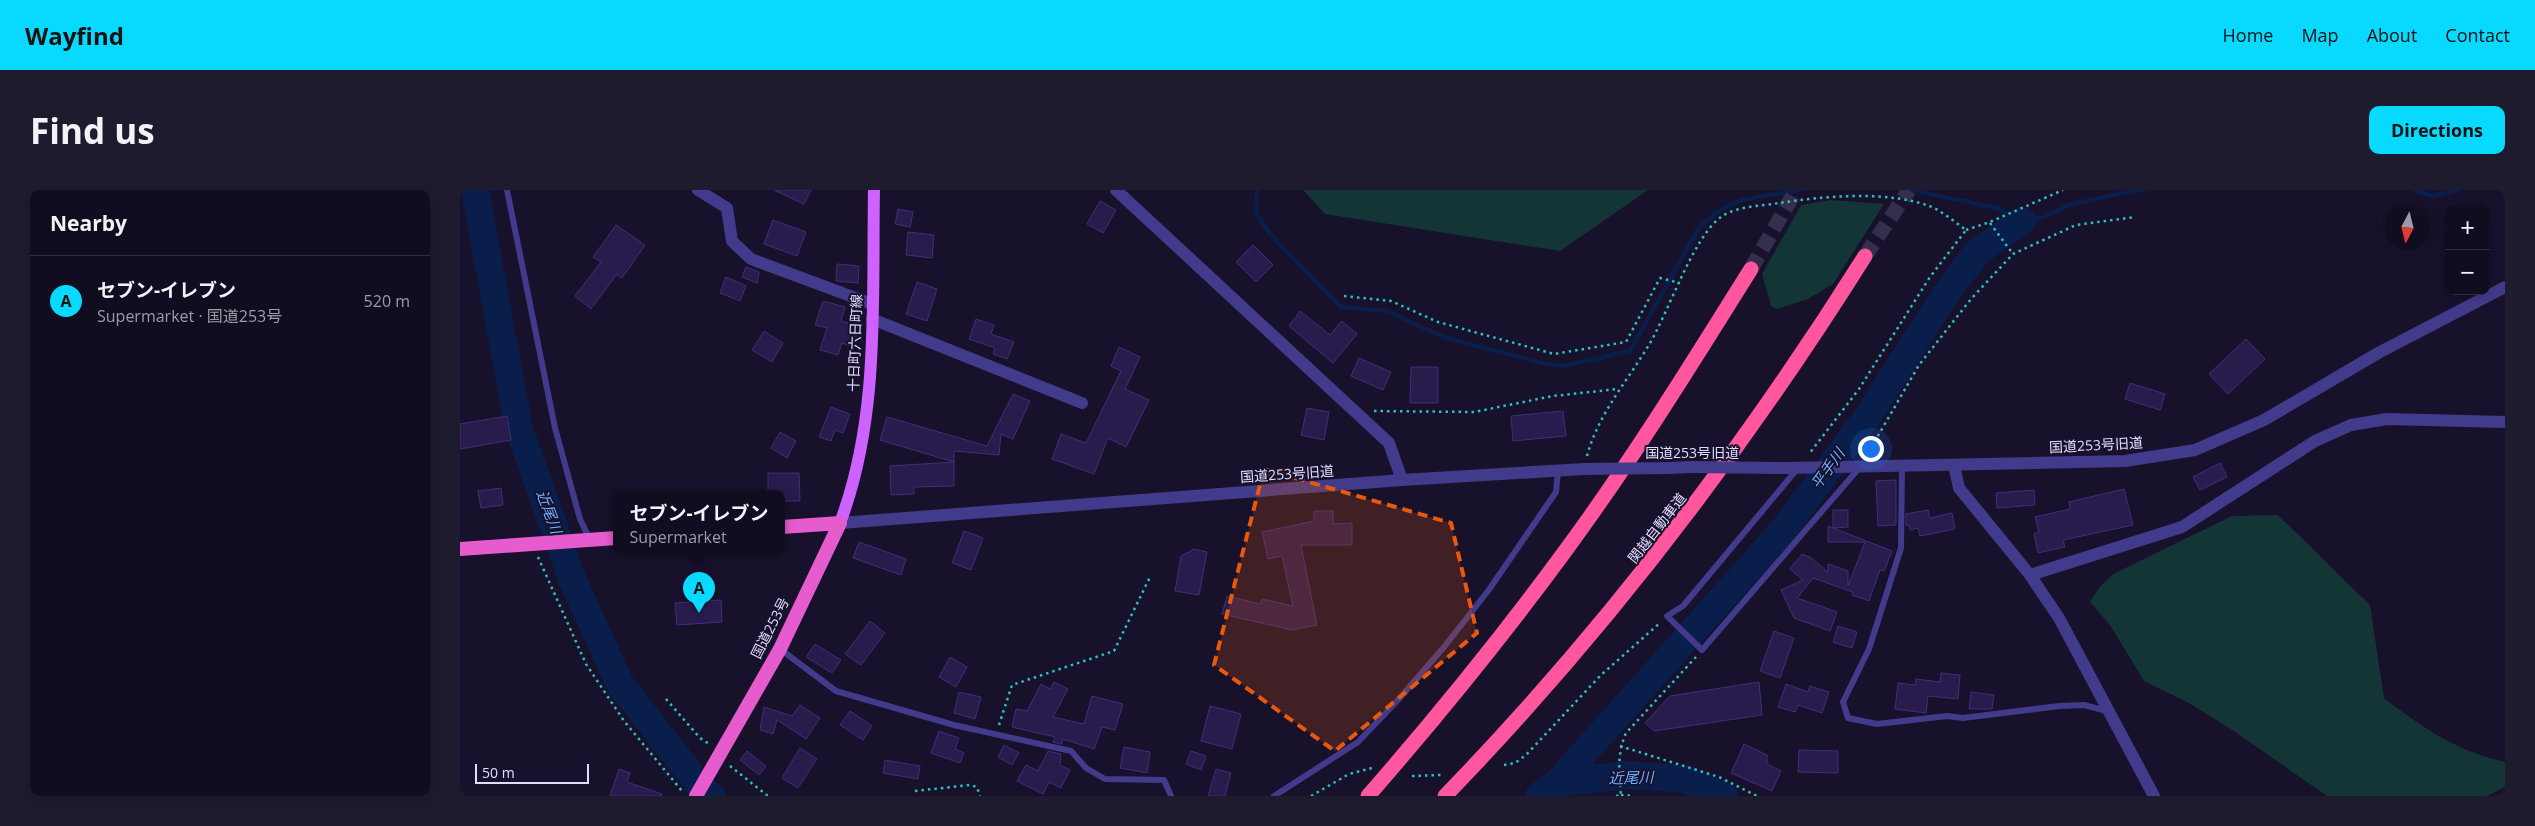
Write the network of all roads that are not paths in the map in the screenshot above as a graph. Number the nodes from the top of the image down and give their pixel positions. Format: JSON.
{"nodes":[{"id":1,"x":507,"y":190,"type":"edge"},
{"id":2,"x":698,"y":190,"type":"edge"},
{"id":3,"x":874,"y":190,"type":"edge"},
{"id":4,"x":1116,"y":190,"type":"edge"},
{"id":5,"x":1866,"y":256,"type":"tunnel mouth"},
{"id":6,"x":1752,"y":269,"type":"tunnel mouth"},
{"id":7,"x":2505,"y":287,"type":"edge"},
{"id":8,"x":872,"y":304,"type":"junction"},
{"id":9,"x":872,"y":319,"type":"junction"},
{"id":10,"x":1082,"y":402,"type":"dead end"},
{"id":11,"x":2505,"y":422,"type":"edge"},
{"id":12,"x":1954,"y":465,"type":"junction"},
{"id":13,"x":1856,"y":466,"type":"junction"},
{"id":14,"x":1902,"y":466,"type":"junction"},
{"id":15,"x":1799,"y":467,"type":"junction"},
{"id":16,"x":1558,"y":471,"type":"junction"},
{"id":17,"x":1402,"y":480,"type":"junction"},
{"id":18,"x":840,"y":523,"type":"junction"},
{"id":19,"x":785,"y":527,"type":"edge"},
{"id":20,"x":613,"y":538,"type":"edge"},
{"id":21,"x":586,"y":540,"type":"junction"},
{"id":22,"x":460,"y":549,"type":"edge"},
{"id":23,"x":2030,"y":575,"type":"junction"},
{"id":24,"x":780,"y":649,"type":"junction"},
{"id":25,"x":2109,"y":711,"type":"junction"},
{"id":26,"x":692,"y":796,"type":"edge"},
{"id":27,"x":1171,"y":796,"type":"edge"},
{"id":28,"x":1274,"y":796,"type":"edge"},
{"id":29,"x":1368,"y":796,"type":"edge"},
{"id":30,"x":1445,"y":796,"type":"edge"},
{"id":31,"x":2154,"y":796,"type":"edge"}],
"edges":[{"from":1,"to":21,"type":"lane"},
{"from":2,"to":8,"type":"street"},
{"from":3,"to":8,"type":"main road","name":"十日町六日町線"},
{"from":4,"to":17,"type":"street"},
{"from":5,"to":30,"type":"highway","name":"関越自動車道"},
{"from":6,"to":29,"type":"highway"},
{"from":7,"to":12,"type":"street","name":"国道253号旧道"},
{"from":8,"to":9,"type":"main road","name":"十日町六日町線"},
{"from":9,"to":10,"type":"street"},
{"from":9,"to":18,"type":"main road","name":"十日町六日町線"},
{"from":11,"to":23,"type":"street"},
{"from":12,"to":14,"type":"street","name":"国道253号旧道"},
{"from":12,"to":23,"type":"street"},
{"from":13,"to":14,"type":"street","name":"国道253号旧道"},
{"from":13,"to":15,"type":"street","name":"国道253号旧道"},
{"from":13,"to":15,"type":"lane"},
{"from":14,"to":25,"type":"lane"},
{"from":15,"to":16,"type":"street","name":"国道253号旧道","bridge":true},
{"from":16,"to":17,"type":"street","name":"国道253号旧道"},
{"from":16,"to":28,"type":"lane"},
{"from":17,"to":18,"type":"street","name":"国道253号旧道"},
{"from":18,"to":19,"type":"highway"},
{"from":18,"to":24,"type":"highway","name":"国道253号"},
{"from":20,"to":21,"type":"highway"},
{"from":21,"to":22,"type":"highway"},
{"from":23,"to":25,"type":"street"},
{"from":24,"to":26,"type":"highway","name":"国道253号"},
{"from":24,"to":27,"type":"lane"},
{"from":25,"to":31,"type":"street"}]}
